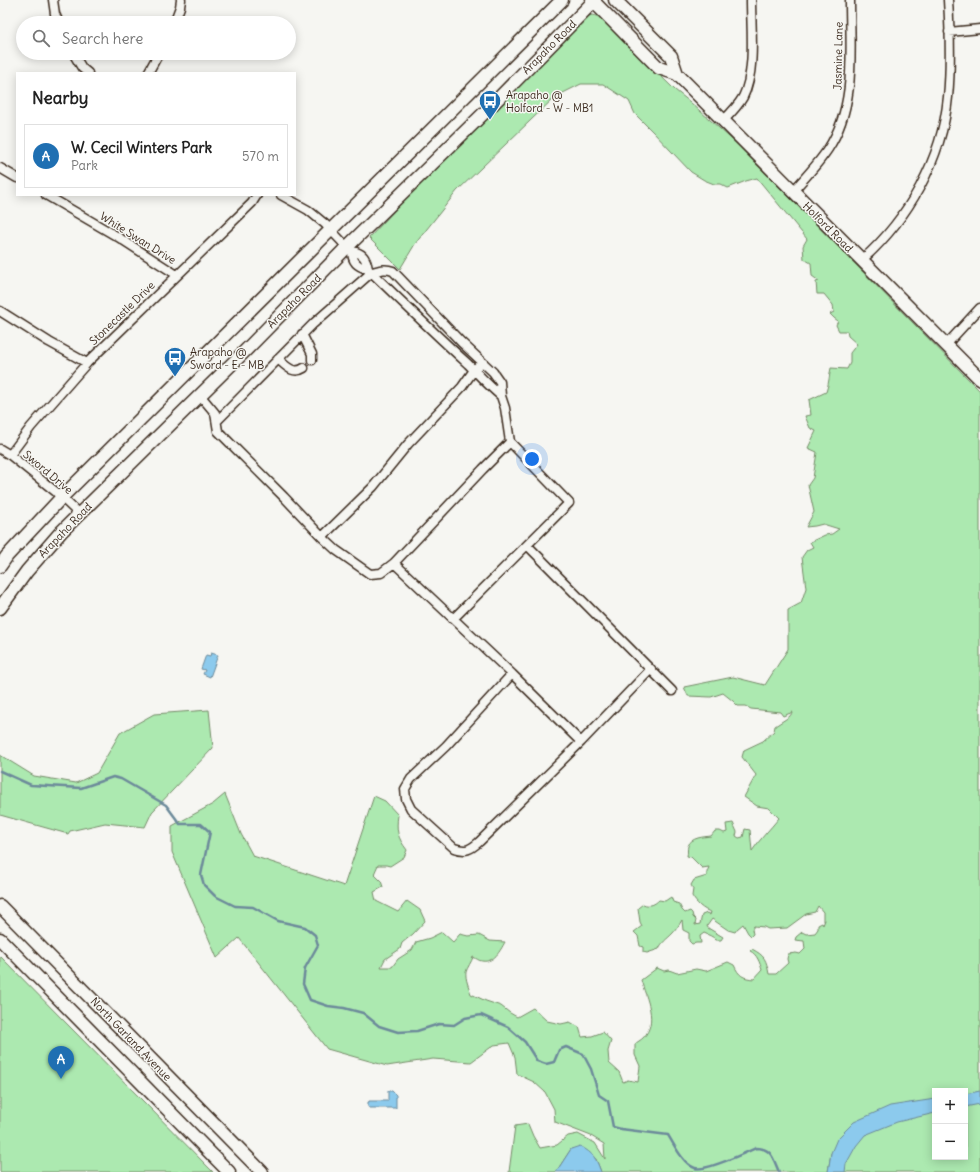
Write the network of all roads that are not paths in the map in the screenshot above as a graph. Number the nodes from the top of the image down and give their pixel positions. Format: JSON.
{"nodes":[{"id":1,"x":53,"y":0,"type":"edge"},
{"id":2,"x":181,"y":0,"type":"edge"},
{"id":3,"x":562,"y":0,"type":"edge"},
{"id":4,"x":594,"y":0,"type":"edge"},
{"id":5,"x":615,"y":0,"type":"edge"},
{"id":6,"x":751,"y":0,"type":"edge"},
{"id":7,"x":850,"y":0,"type":"edge"},
{"id":8,"x":948,"y":0,"type":"edge"},
{"id":9,"x":56,"y":16,"type":"edge"},
{"id":10,"x":177,"y":16,"type":"edge"},
{"id":11,"x":980,"y":29,"type":"edge"},
{"id":12,"x":949,"y":32,"type":"junction"},
{"id":13,"x":77,"y":60,"type":"edge"},
{"id":14,"x":154,"y":60,"type":"edge"},
{"id":15,"x":87,"y":72,"type":"edge"},
{"id":16,"x":148,"y":72,"type":"edge"},
{"id":17,"x":677,"y":74,"type":"junction"},
{"id":18,"x":723,"y":121,"type":"junction"},
{"id":19,"x":0,"y":168,"type":"edge"},
{"id":20,"x":16,"y":177,"type":"edge"},
{"id":21,"x":793,"y":191,"type":"junction"},
{"id":22,"x":48,"y":196,"type":"edge"},
{"id":23,"x":256,"y":196,"type":"edge"},
{"id":24,"x":283,"y":196,"type":"edge"},
{"id":25,"x":331,"y":230,"type":"junction"},
{"id":26,"x":347,"y":247,"type":"junction"},
{"id":27,"x":862,"y":260,"type":"junction"},
{"id":28,"x":370,"y":270,"type":"junction"},
{"id":29,"x":177,"y":275,"type":"junction"},
{"id":30,"x":980,"y":308,"type":"edge"},
{"id":31,"x":0,"y":311,"type":"edge"},
{"id":32,"x":302,"y":334,"type":"junction"},
{"id":33,"x":946,"y":345,"type":"junction"},
{"id":34,"x":278,"y":359,"type":"junction"},
{"id":35,"x":312,"y":360,"type":"dead end"},
{"id":36,"x":482,"y":362,"type":"junction"},
{"id":37,"x":87,"y":363,"type":"junction"},
{"id":38,"x":304,"y":368,"type":"dead end"},
{"id":39,"x":474,"y":370,"type":"junction"},
{"id":40,"x":980,"y":379,"type":"edge"},
{"id":41,"x":200,"y":395,"type":"junction"},
{"id":42,"x":501,"y":396,"type":"junction"},
{"id":43,"x":217,"y":421,"type":"junction"},
{"id":44,"x":510,"y":442,"type":"junction"},
{"id":45,"x":0,"y":449,"type":"edge"},
{"id":46,"x":10,"y":455,"type":"junction"},
{"id":47,"x":62,"y":497,"type":"junction"},
{"id":48,"x":79,"y":514,"type":"junction"},
{"id":49,"x":322,"y":537,"type":"junction"},
{"id":50,"x":527,"y":545,"type":"junction"},
{"id":51,"x":394,"y":563,"type":"junction"},
{"id":52,"x":0,"y":566,"type":"edge"},
{"id":53,"x":0,"y":608,"type":"edge"},
{"id":54,"x":453,"y":619,"type":"junction"},
{"id":55,"x":651,"y":670,"type":"junction"},
{"id":56,"x":512,"y":674,"type":"junction"},
{"id":57,"x":672,"y":691,"type":"dead end"},
{"id":58,"x":581,"y":742,"type":"junction"},
{"id":59,"x":0,"y":906,"type":"edge"},
{"id":60,"x":0,"y":939,"type":"edge"},
{"id":61,"x":229,"y":1172,"type":"edge"},
{"id":62,"x":262,"y":1172,"type":"edge"}],
"edges":[{"from":1,"to":9,"type":"street"},
{"from":2,"to":10,"type":"street"},
{"from":3,"to":25,"type":"main road"},
{"from":4,"to":17,"type":"main road","name":"Holford Road"},
{"from":4,"to":26,"type":"main road","name":"Arapaho Road"},
{"from":5,"to":17,"type":"main road","name":"Holford Road"},
{"from":6,"to":18,"type":"street"},
{"from":7,"to":21,"type":"street","name":"Jasmine Lane"},
{"from":8,"to":12,"type":"street"},
{"from":11,"to":12,"type":"street"},
{"from":12,"to":27,"type":"street"},
{"from":13,"to":15,"type":"street"},
{"from":14,"to":16,"type":"street"},
{"from":17,"to":18,"type":"main road","name":"Holford Road"},
{"from":18,"to":21,"type":"main road","name":"Holford Road"},
{"from":19,"to":20,"type":"street"},
{"from":21,"to":27,"type":"main road","name":"Holford Road"},
{"from":22,"to":29,"type":"street","name":"White Swan Drive"},
{"from":23,"to":29,"type":"street","name":"Stonecastle Drive"},
{"from":24,"to":25,"type":"street"},
{"from":25,"to":26,"type":"street"},
{"from":25,"to":47,"type":"main road"},
{"from":26,"to":41,"type":"main road","name":"Arapaho Road"},
{"from":27,"to":33,"type":"main road","name":"Holford Road"},
{"from":28,"to":32,"type":"street"},
{"from":28,"to":36,"type":"street"},
{"from":28,"to":39,"type":"street"},
{"from":29,"to":37,"type":"street","name":"Stonecastle Drive"},
{"from":30,"to":33,"type":"street"},
{"from":31,"to":37,"type":"street"},
{"from":32,"to":34,"type":"street"},
{"from":32,"to":35,"type":"street"},
{"from":33,"to":40,"type":"main road","name":"Holford Road"},
{"from":34,"to":38,"type":"street"},
{"from":34,"to":43,"type":"street"},
{"from":36,"to":39,"type":"street"},
{"from":36,"to":42,"type":"street"},
{"from":37,"to":46,"type":"street","name":"Stonecastle Drive"},
{"from":39,"to":42,"type":"street"},
{"from":39,"to":49,"type":"street"},
{"from":41,"to":43,"type":"street"},
{"from":41,"to":48,"type":"main road","name":"Arapaho Road"},
{"from":42,"to":44,"type":"street"},
{"from":43,"to":49,"type":"street"},
{"from":44,"to":50,"type":"street"},
{"from":44,"to":51,"type":"street"},
{"from":45,"to":46,"type":"street","name":"Sword Drive"},
{"from":46,"to":47,"type":"street","name":"Sword Drive"},
{"from":47,"to":48,"type":"street","name":"Sword Drive"},
{"from":47,"to":52,"type":"main road"},
{"from":48,"to":53,"type":"main road","name":"Arapaho Road"},
{"from":49,"to":51,"type":"street"},
{"from":50,"to":54,"type":"street"},
{"from":50,"to":55,"type":"street"},
{"from":51,"to":54,"type":"street"},
{"from":54,"to":56,"type":"street"},
{"from":55,"to":57,"type":"street"},
{"from":55,"to":58,"type":"street"},
{"from":56,"to":58,"type":"street"},
{"from":56,"to":58,"type":"street"},
{"from":59,"to":62,"type":"main road","name":"North Garland Avenue"},
{"from":60,"to":61,"type":"main road","name":"North Garland Avenue"}]}
